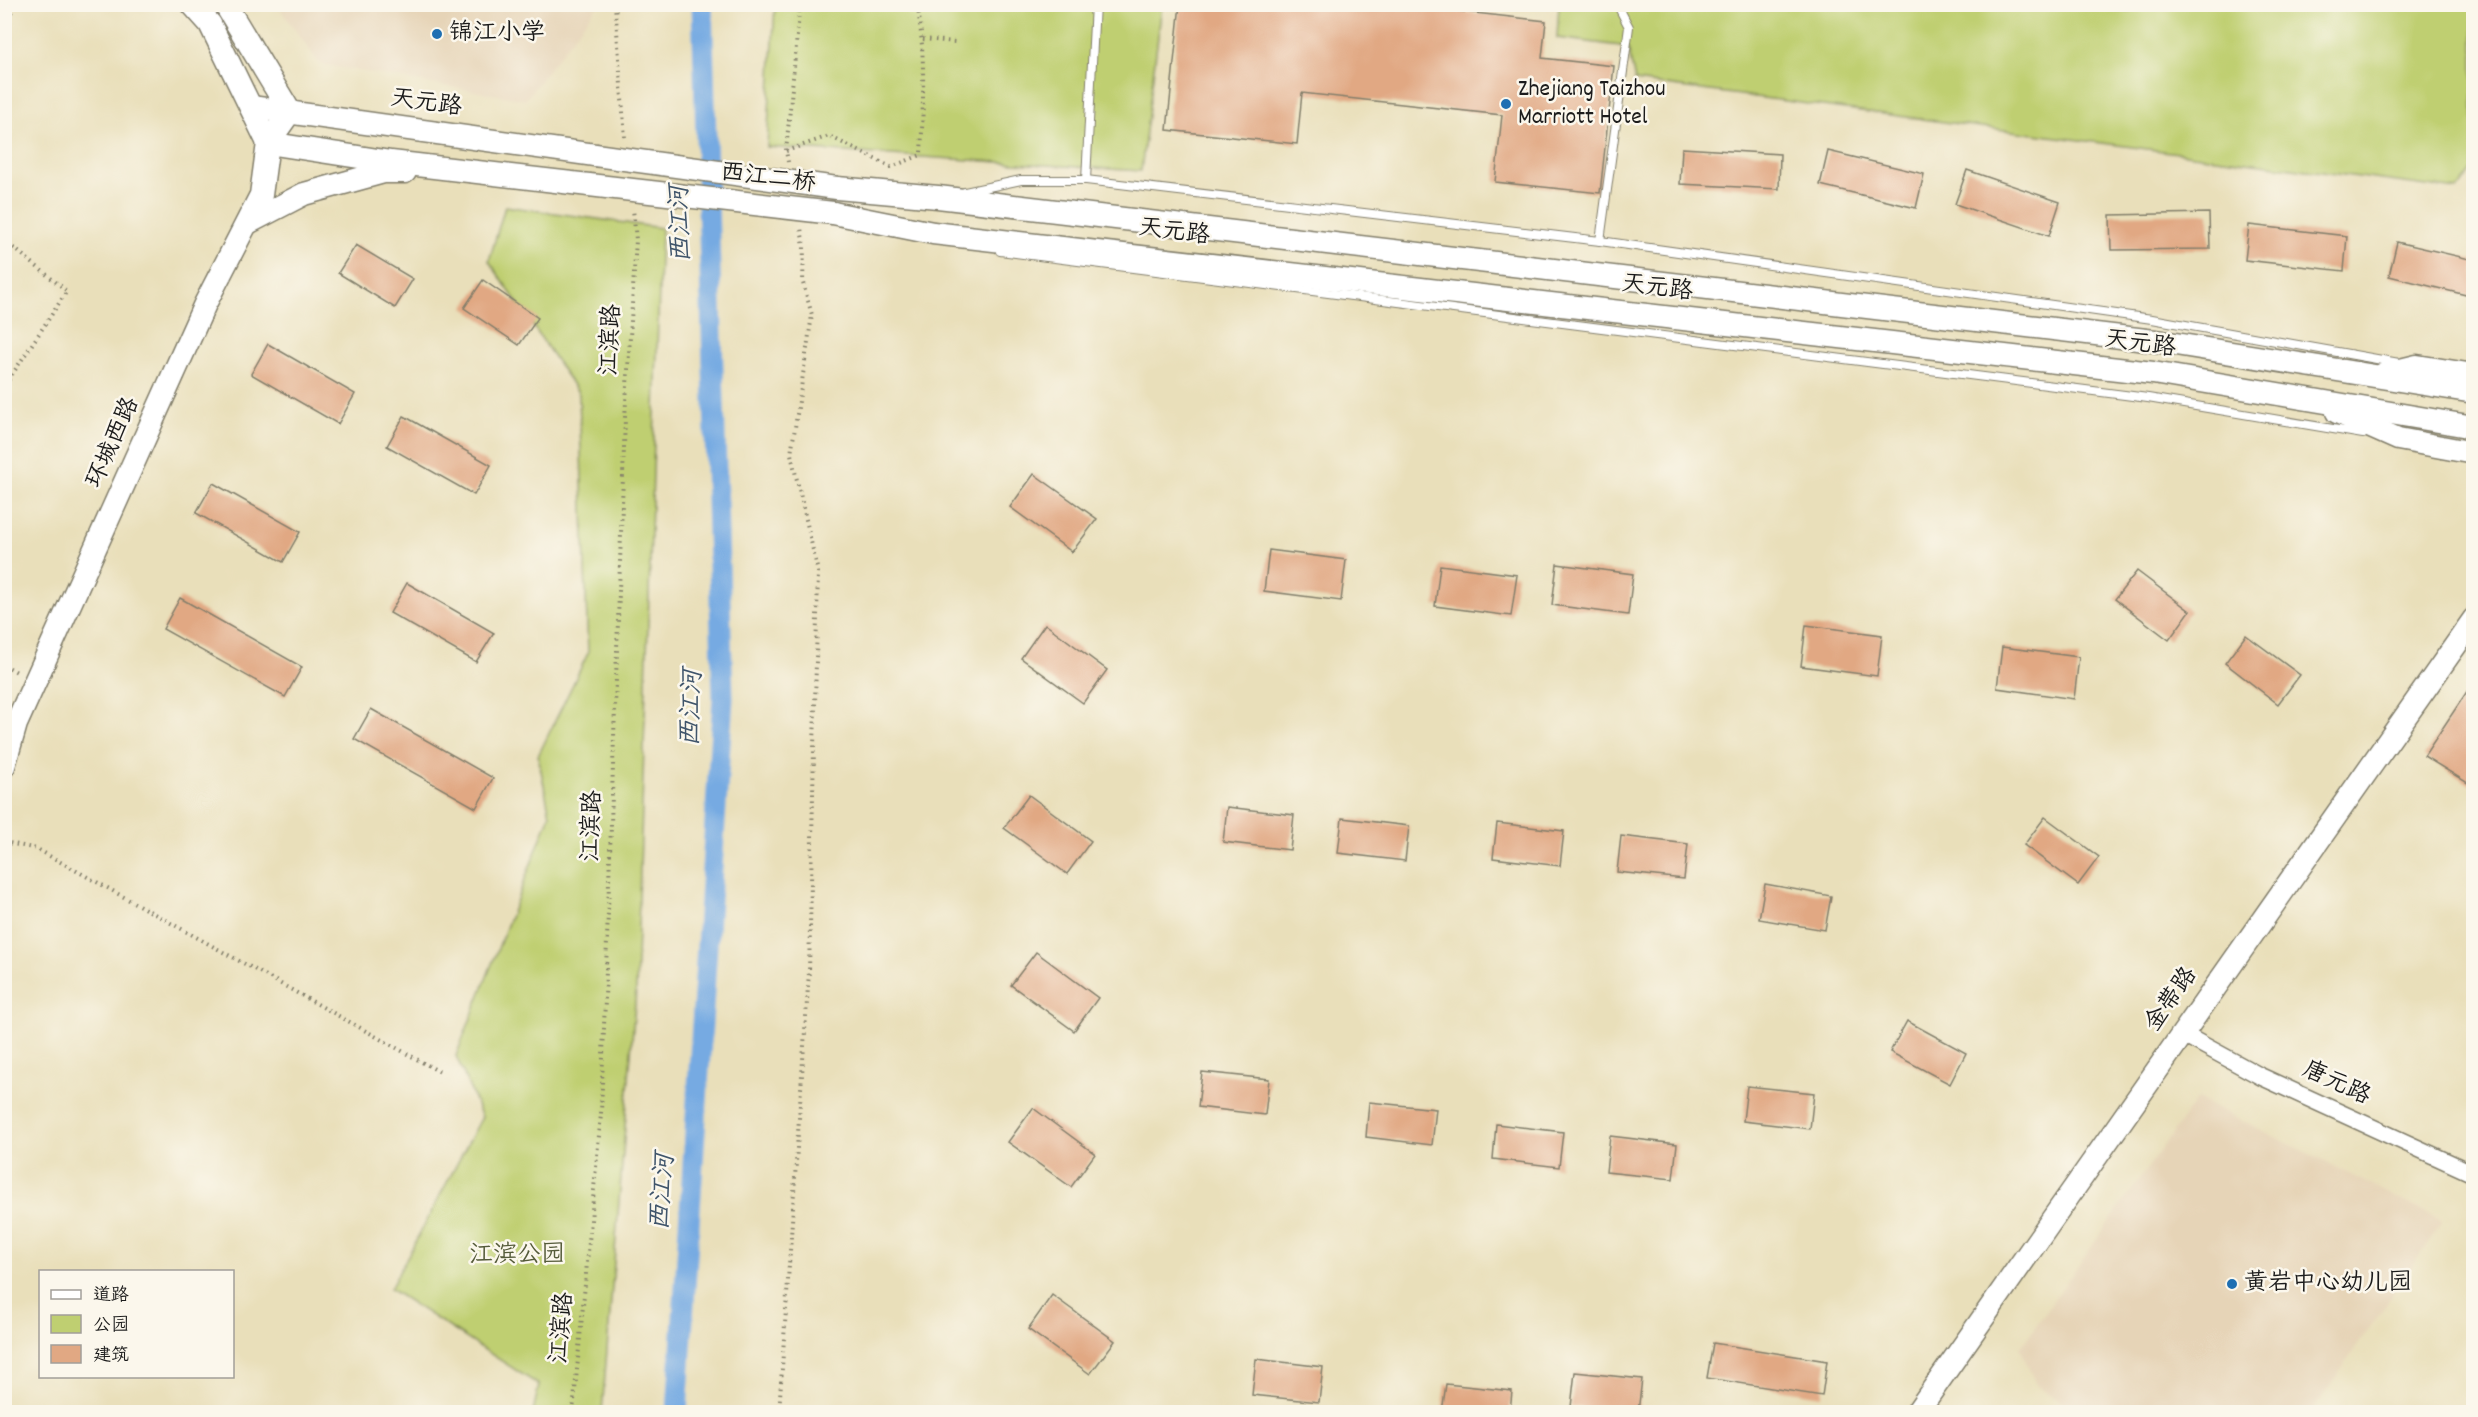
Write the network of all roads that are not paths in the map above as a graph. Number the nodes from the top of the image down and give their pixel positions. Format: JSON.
{"nodes":[{"id":1,"x":192,"y":4,"type":"edge"},
{"id":2,"x":225,"y":4,"type":"edge"},
{"id":3,"x":1095,"y":4,"type":"edge"},
{"id":4,"x":1617,"y":4,"type":"edge"},
{"id":5,"x":251,"y":107,"type":"junction"},
{"id":6,"x":290,"y":112,"type":"junction"},
{"id":7,"x":268,"y":143,"type":"junction"},
{"id":8,"x":594,"y":155,"type":"joint"},
{"id":9,"x":473,"y":170,"type":"junction"},
{"id":10,"x":1086,"y":180,"type":"junction"},
{"id":11,"x":837,"y":188,"type":"joint"},
{"id":12,"x":938,"y":197,"type":"junction"},
{"id":13,"x":833,"y":213,"type":"joint"},
{"id":14,"x":248,"y":223,"type":"junction"},
{"id":15,"x":933,"y":233,"type":"junction"},
{"id":16,"x":1600,"y":241,"type":"junction"},
{"id":17,"x":2417,"y":366,"type":"junction"},
{"id":18,"x":2474,"y":375,"type":"edge"},
{"id":19,"x":2376,"y":376,"type":"junction"},
{"id":20,"x":2474,"y":392,"type":"edge"},
{"id":21,"x":2308,"y":399,"type":"junction"},
{"id":22,"x":2474,"y":427,"type":"edge"},
{"id":23,"x":2398,"y":439,"type":"junction"},
{"id":24,"x":2474,"y":453,"type":"edge"},
{"id":25,"x":2474,"y":620,"type":"edge"},
{"id":26,"x":4,"y":766,"type":"edge"},
{"id":27,"x":2181,"y":1033,"type":"junction"},
{"id":28,"x":2474,"y":1174,"type":"edge"},
{"id":29,"x":1917,"y":1413,"type":"edge"}],
"edges":[{"from":1,"to":5,"type":"main road"},
{"from":2,"to":6,"type":"main road"},
{"from":3,"to":10,"type":"lane"},
{"from":4,"to":16,"type":"lane"},
{"from":5,"to":6,"type":"main road","name":"天元路"},
{"from":5,"to":7,"type":"main road"},
{"from":6,"to":7,"type":"main road"},
{"from":6,"to":8,"type":"main road","name":"天元路"},
{"from":7,"to":9,"type":"main road"},
{"from":7,"to":14,"type":"main road","name":"环城西路"},
{"from":8,"to":11,"type":"main road","name":"西江二桥","bridge":true},
{"from":9,"to":13,"type":"main road","name":"西江二桥","bridge":true},
{"from":9,"to":14,"type":"main road"},
{"from":10,"to":12,"type":"lane"},
{"from":10,"to":16,"type":"lane"},
{"from":11,"to":12,"type":"main road","name":"天元路"},
{"from":12,"to":19,"type":"main road","name":"天元路"},
{"from":13,"to":15,"type":"main road","name":"天元路"},
{"from":14,"to":26,"type":"main road","name":"环城西路"},
{"from":15,"to":21,"type":"main road","name":"天元路"},
{"from":15,"to":23,"type":"lane"},
{"from":16,"to":17,"type":"lane"},
{"from":17,"to":18,"type":"main road"},
{"from":17,"to":19,"type":"main road"},
{"from":19,"to":20,"type":"main road","name":"天元路"},
{"from":21,"to":22,"type":"main road","name":"天元路"},
{"from":21,"to":23,"type":"main road"},
{"from":23,"to":24,"type":"main road"},
{"from":25,"to":27,"type":"main road","name":"金带路"},
{"from":27,"to":28,"type":"street","name":"唐元路"},
{"from":27,"to":29,"type":"main road","name":"金带路"}]}
